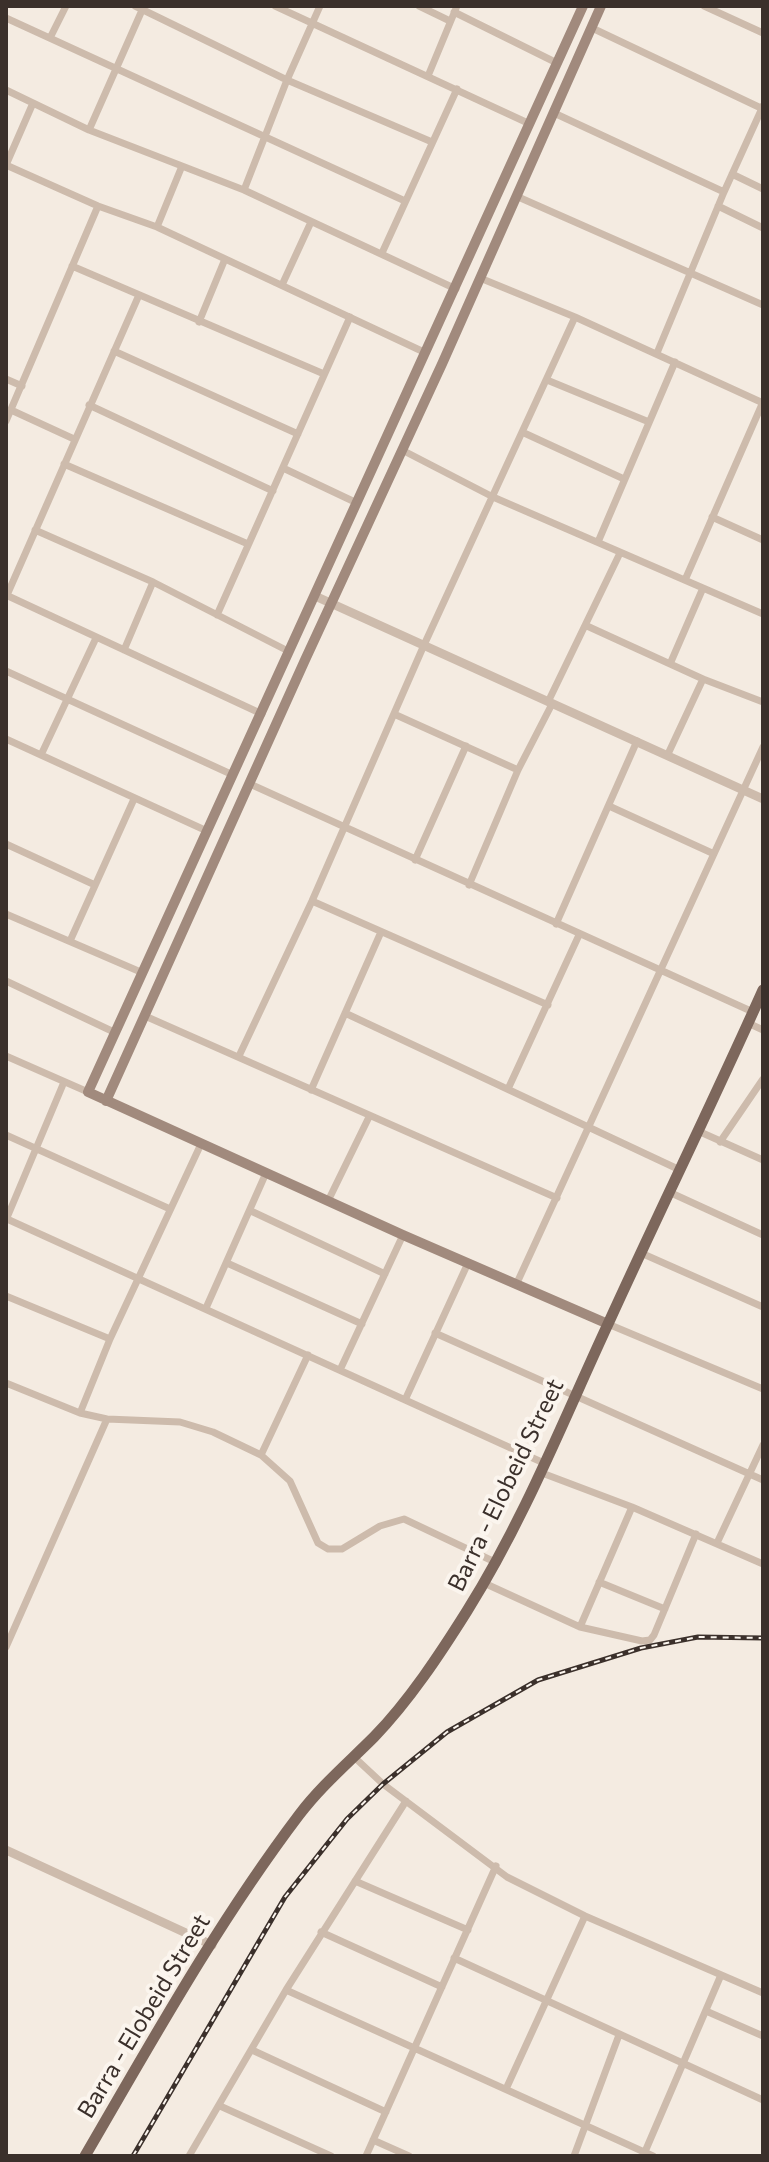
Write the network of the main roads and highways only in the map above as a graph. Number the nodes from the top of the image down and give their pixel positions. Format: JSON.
{"nodes":[{"id":1,"x":583,"y":6,"type":"edge"},
{"id":2,"x":601,"y":6,"type":"edge"},
{"id":3,"x":763,"y":990,"type":"edge"},
{"id":4,"x":106,"y":1101,"type":"junction"},
{"id":5,"x":608,"y":1324,"type":"junction"},
{"id":6,"x":85,"y":2156,"type":"edge"}],
"edges":[{"from":1,"to":4,"type":"main road"},
{"from":2,"to":4,"type":"main road"},
{"from":3,"to":5,"type":"main road","name":"Barra - Elobeid Street"},
{"from":4,"to":5,"type":"main road"},
{"from":5,"to":6,"type":"main road","name":"Barra - Elobeid Street"}]}
